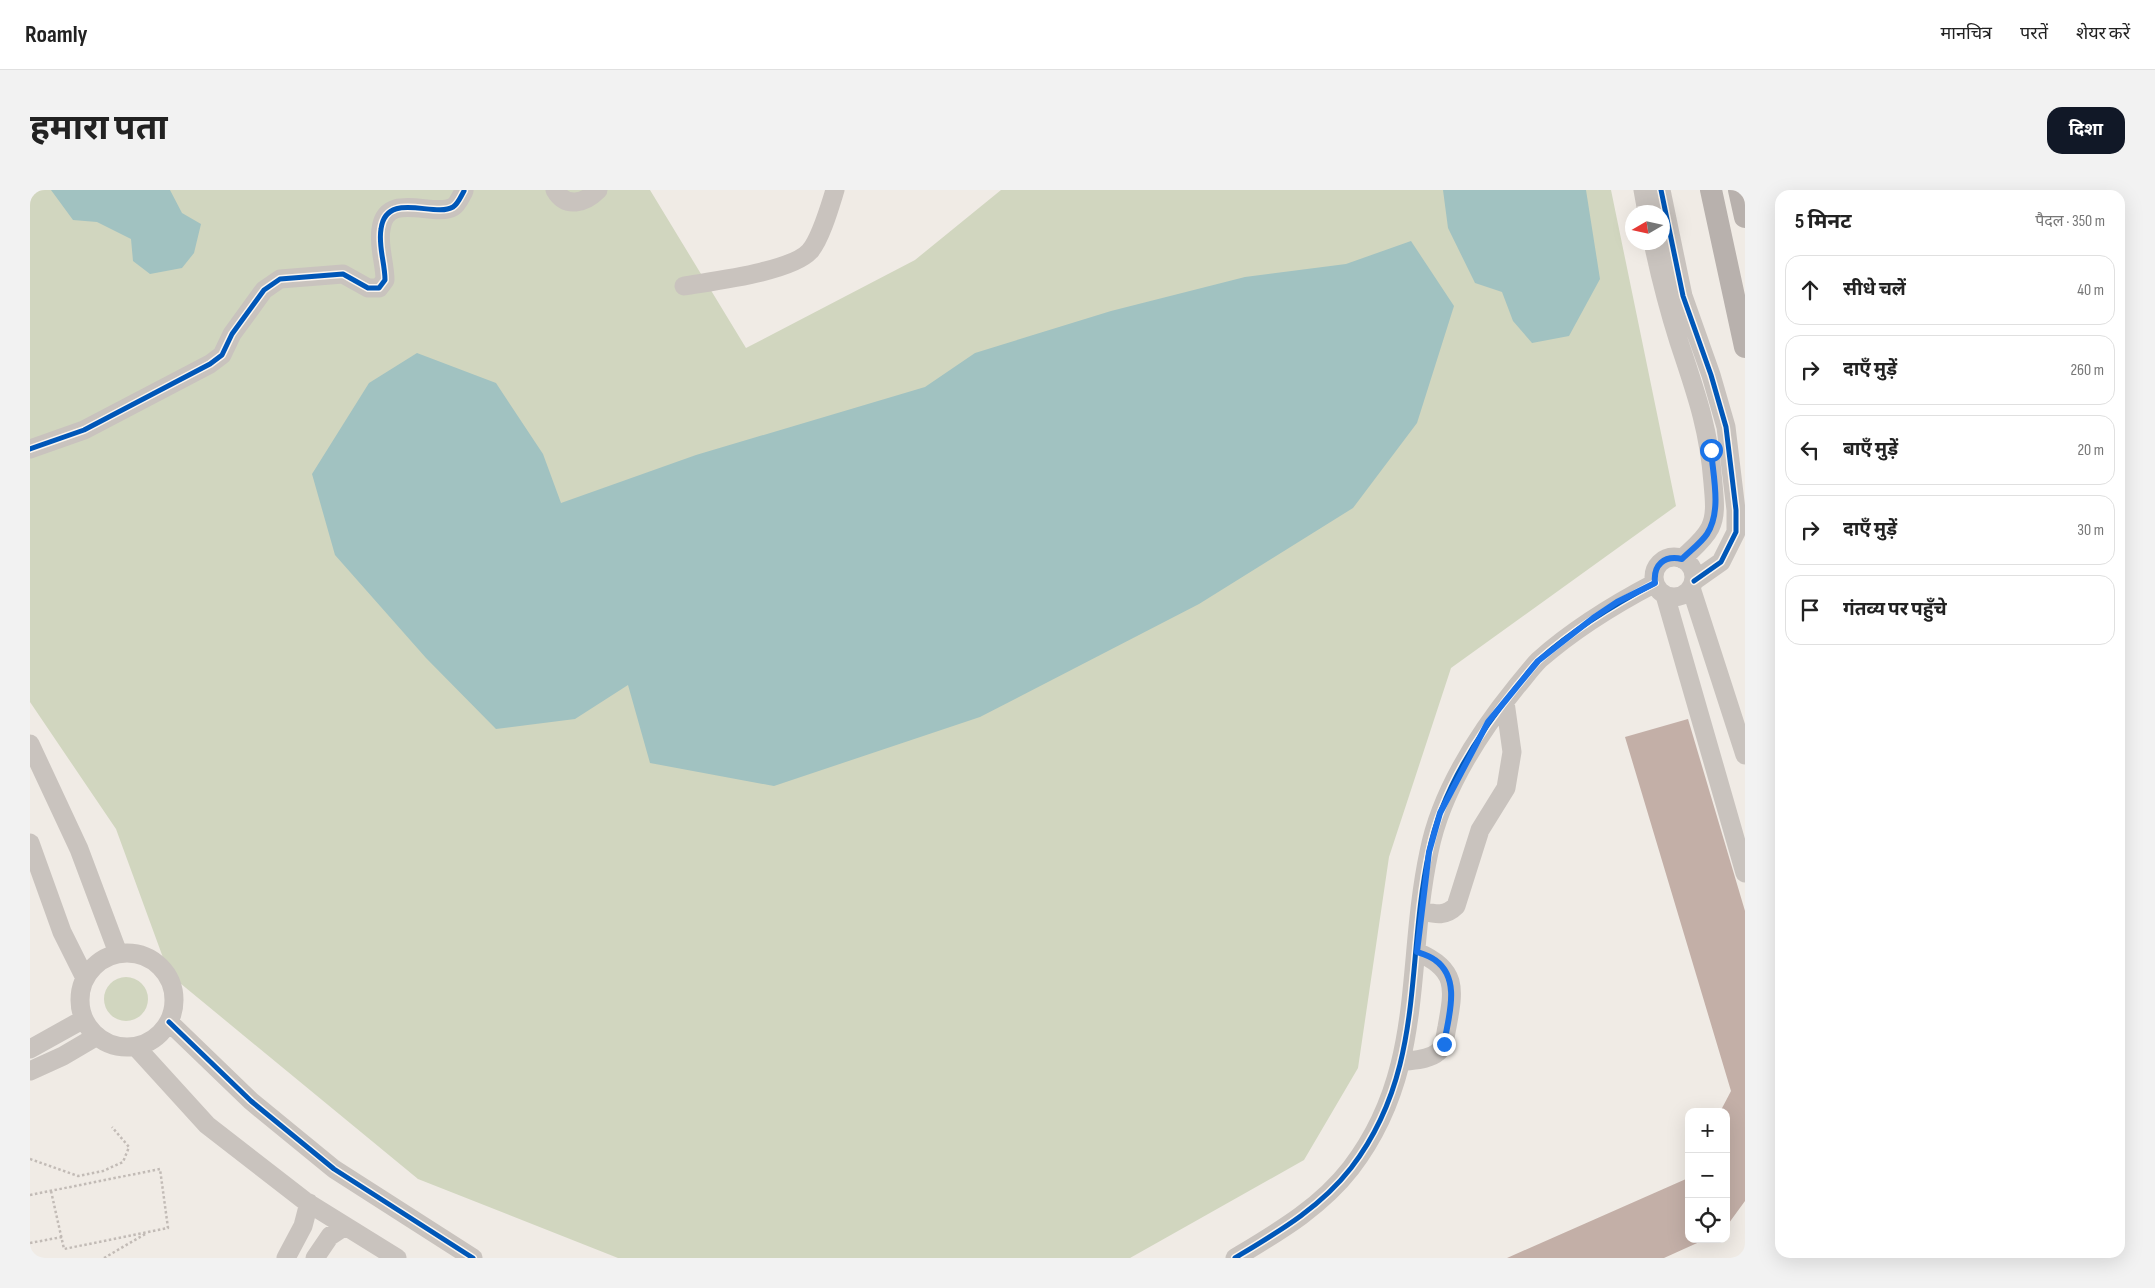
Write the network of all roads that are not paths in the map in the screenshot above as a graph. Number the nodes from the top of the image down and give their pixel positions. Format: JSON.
{"nodes":[{"id":1,"x":555,"y":190,"type":"edge"},
{"id":2,"x":598,"y":190,"type":"edge"},
{"id":3,"x":1643,"y":190,"type":"edge"},
{"id":4,"x":1661,"y":190,"type":"edge"},
{"id":5,"x":1711,"y":190,"type":"edge"},
{"id":6,"x":1739,"y":190,"type":"edge"},
{"id":7,"x":464,"y":191,"type":"edge"},
{"id":8,"x":834,"y":194,"type":"edge"},
{"id":9,"x":1646,"y":205,"type":"edge"},
{"id":10,"x":1745,"y":217,"type":"edge"},
{"id":11,"x":1655,"y":250,"type":"edge"},
{"id":12,"x":684,"y":286,"type":"dead end"},
{"id":13,"x":1745,"y":347,"type":"edge"},
{"id":14,"x":30,"y":449,"type":"edge"},
{"id":15,"x":1682,"y":559,"type":"junction"},
{"id":16,"x":1692,"y":584,"type":"junction"},
{"id":17,"x":1660,"y":589,"type":"junction"},
{"id":18,"x":1715,"y":660,"type":"junction"},
{"id":19,"x":1686,"y":670,"type":"junction"},
{"id":20,"x":1504,"y":702,"type":"junction"},
{"id":21,"x":30,"y":744,"type":"edge"},
{"id":22,"x":1745,"y":755,"type":"edge"},
{"id":23,"x":30,"y":843,"type":"edge"},
{"id":24,"x":1745,"y":873,"type":"edge"},
{"id":25,"x":1421,"y":911,"type":"junction"},
{"id":26,"x":1417,"y":952,"type":"junction"},
{"id":27,"x":118,"y":953,"type":"junction"},
{"id":28,"x":85,"y":978,"type":"junction"},
{"id":29,"x":84,"y":1019,"type":"junction"},
{"id":30,"x":169,"y":1022,"type":"junction"},
{"id":31,"x":97,"y":1036,"type":"junction"},
{"id":32,"x":38,"y":1046,"type":"edge"},
{"id":33,"x":136,"y":1047,"type":"junction"},
{"id":34,"x":55,"y":1060,"type":"junction"},
{"id":35,"x":1401,"y":1062,"type":"junction"},
{"id":36,"x":30,"y":1071,"type":"edge"},
{"id":37,"x":309,"y":1203,"type":"junction"},
{"id":38,"x":345,"y":1226,"type":"junction"},
{"id":39,"x":286,"y":1258,"type":"edge"},
{"id":40,"x":315,"y":1258,"type":"edge"},
{"id":41,"x":397,"y":1258,"type":"edge"},
{"id":42,"x":473,"y":1258,"type":"edge"},
{"id":43,"x":1235,"y":1258,"type":"edge"}],
"edges":[{"from":1,"to":2,"type":"street"},
{"from":3,"to":9,"type":"street"},
{"from":4,"to":16,"type":"street"},
{"from":5,"to":13,"type":"main road"},
{"from":6,"to":10,"type":"main road"},
{"from":7,"to":14,"type":"street"},
{"from":8,"to":12,"type":"street"},
{"from":11,"to":15,"type":"street"},
{"from":15,"to":16,"type":"street"},
{"from":15,"to":17,"type":"street"},
{"from":16,"to":17,"type":"street"},
{"from":16,"to":18,"type":"street"},
{"from":17,"to":19,"type":"street"},
{"from":17,"to":20,"type":"street"},
{"from":18,"to":19,"type":"street"},
{"from":18,"to":22,"type":"street"},
{"from":19,"to":24,"type":"street"},
{"from":20,"to":25,"type":"street"},
{"from":20,"to":25,"type":"street"},
{"from":21,"to":27,"type":"street"},
{"from":23,"to":28,"type":"street"},
{"from":25,"to":26,"type":"street"},
{"from":26,"to":35,"type":"street"},
{"from":26,"to":35,"type":"street"},
{"from":27,"to":28,"type":"street"},
{"from":27,"to":30,"type":"street"},
{"from":28,"to":29,"type":"street"},
{"from":29,"to":31,"type":"street"},
{"from":29,"to":32,"type":"street"},
{"from":30,"to":33,"type":"street"},
{"from":30,"to":42,"type":"street"},
{"from":31,"to":33,"type":"street"},
{"from":31,"to":34,"type":"street"},
{"from":32,"to":34,"type":"street"},
{"from":33,"to":37,"type":"street"},
{"from":34,"to":36,"type":"street"},
{"from":35,"to":43,"type":"street"},
{"from":37,"to":38,"type":"street"},
{"from":37,"to":39,"type":"street"},
{"from":38,"to":40,"type":"street"},
{"from":38,"to":41,"type":"street"}]}
